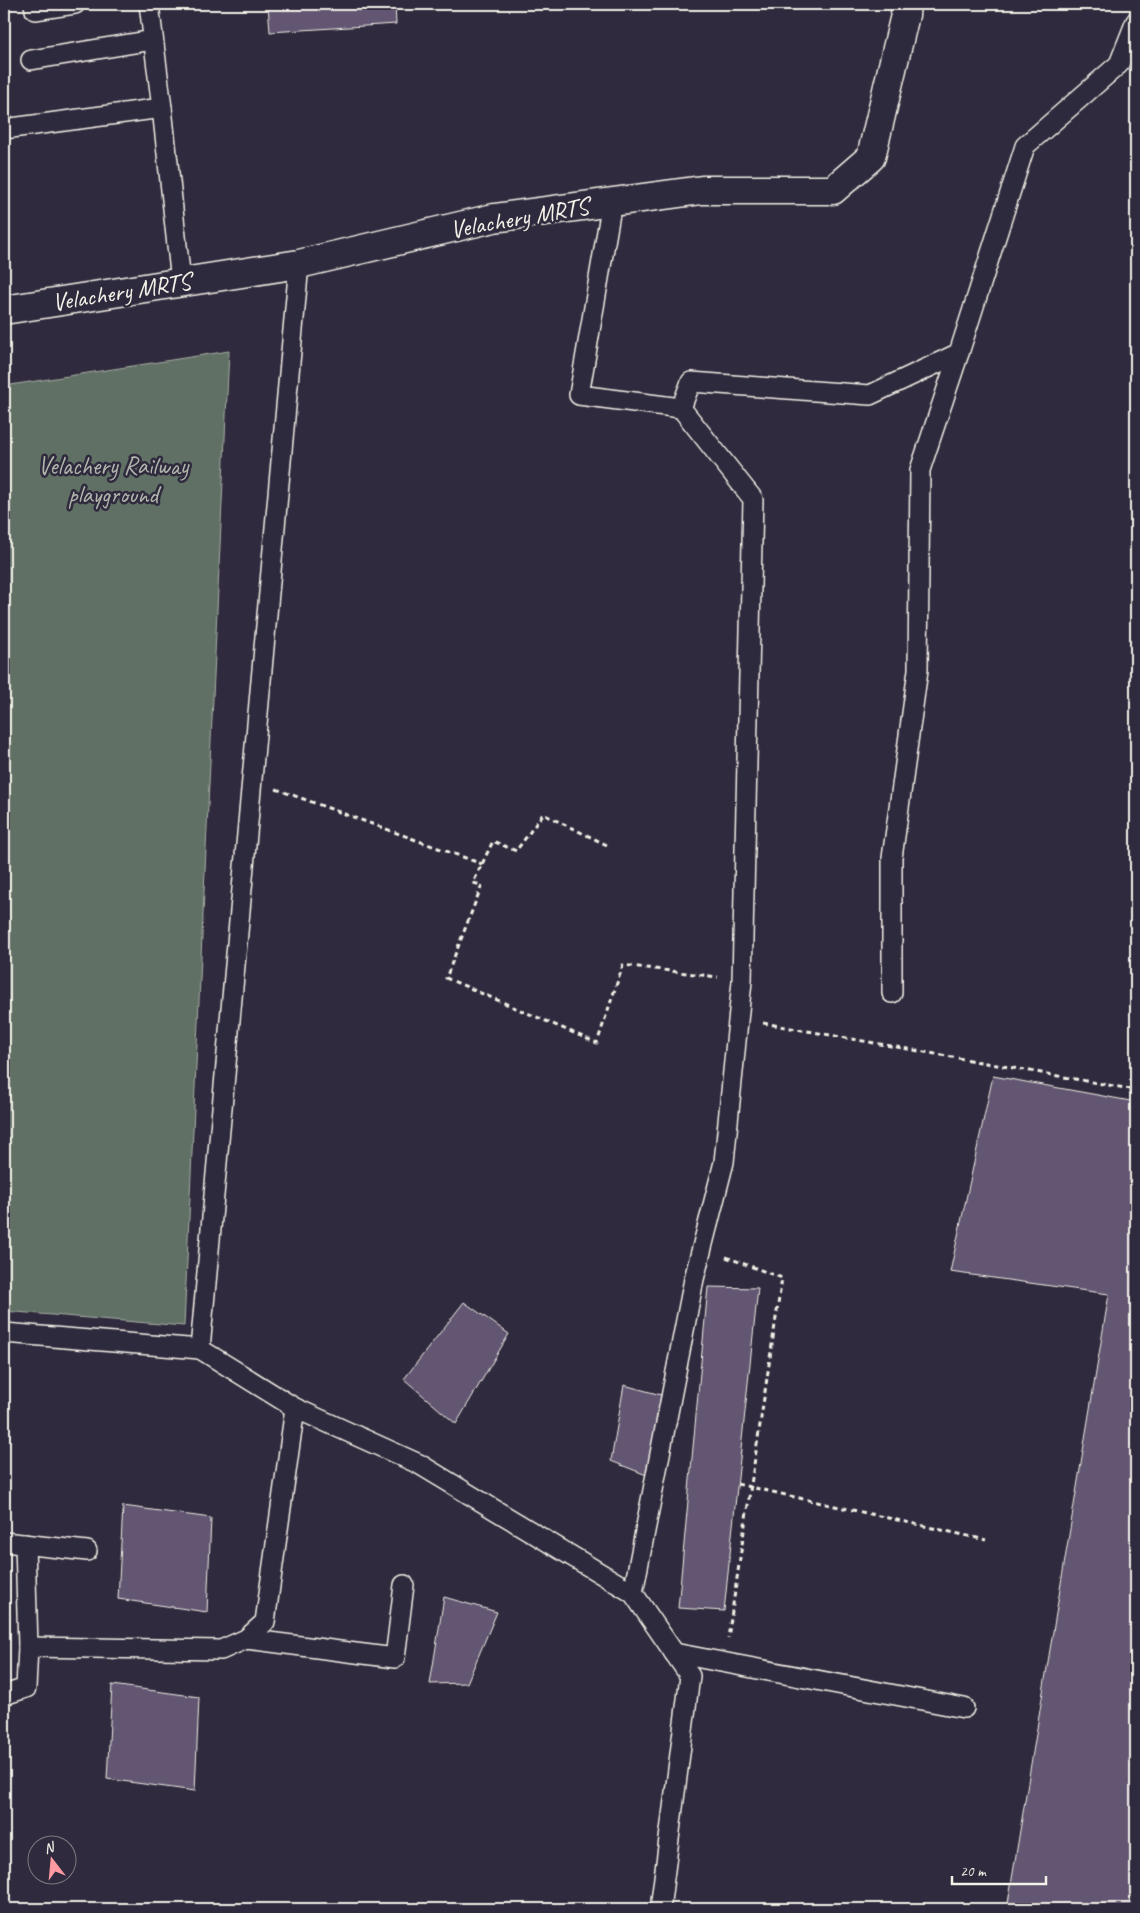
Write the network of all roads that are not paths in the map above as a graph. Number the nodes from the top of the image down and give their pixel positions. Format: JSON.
{"nodes":[{"id":1,"x":34,"y":4,"type":"edge"},
{"id":2,"x":75,"y":4,"type":"edge"},
{"id":3,"x":149,"y":4,"type":"edge"},
{"id":4,"x":906,"y":4,"type":"edge"},
{"id":5,"x":1136,"y":21,"type":"edge"},
{"id":6,"x":154,"y":40,"type":"junction"},
{"id":7,"x":32,"y":60,"type":"dead end"},
{"id":8,"x":162,"y":108,"type":"junction"},
{"id":9,"x":4,"y":129,"type":"edge"},
{"id":10,"x":612,"y":202,"type":"junction"},
{"id":11,"x":299,"y":264,"type":"junction"},
{"id":12,"x":181,"y":282,"type":"junction"},
{"id":13,"x":4,"y":310,"type":"edge"},
{"id":14,"x":959,"y":353,"type":"junction"},
{"id":15,"x":681,"y":408,"type":"junction"},
{"id":16,"x":892,"y":993,"type":"dead end"},
{"id":17,"x":4,"y":1333,"type":"edge"},
{"id":18,"x":200,"y":1350,"type":"junction"},
{"id":19,"x":295,"y":1408,"type":"junction"},
{"id":20,"x":4,"y":1542,"type":"edge"},
{"id":21,"x":25,"y":1544,"type":"junction"},
{"id":22,"x":87,"y":1550,"type":"dead end"},
{"id":23,"x":404,"y":1585,"type":"dead end"},
{"id":24,"x":633,"y":1593,"type":"junction"},
{"id":25,"x":246,"y":1639,"type":"junction"},
{"id":26,"x":28,"y":1647,"type":"junction"},
{"id":27,"x":674,"y":1653,"type":"junction"},
{"id":28,"x":4,"y":1695,"type":"edge"},
{"id":29,"x":964,"y":1708,"type":"dead end"},
{"id":30,"x":660,"y":1909,"type":"edge"}],
"edges":[{"from":1,"to":2,"type":"lane"},
{"from":3,"to":6,"type":"lane"},
{"from":4,"to":10,"type":"street","name":"Velachery MRTS"},
{"from":5,"to":14,"type":"lane"},
{"from":6,"to":7,"type":"lane"},
{"from":6,"to":8,"type":"lane"},
{"from":8,"to":9,"type":"lane"},
{"from":8,"to":12,"type":"lane"},
{"from":10,"to":11,"type":"street","name":"Velachery MRTS"},
{"from":10,"to":15,"type":"lane"},
{"from":11,"to":12,"type":"street","name":"Velachery MRTS"},
{"from":11,"to":18,"type":"lane"},
{"from":12,"to":13,"type":"street","name":"Velachery MRTS"},
{"from":14,"to":15,"type":"lane"},
{"from":14,"to":16,"type":"lane"},
{"from":15,"to":24,"type":"lane"},
{"from":17,"to":18,"type":"lane"},
{"from":18,"to":19,"type":"lane"},
{"from":19,"to":24,"type":"lane"},
{"from":19,"to":25,"type":"lane"},
{"from":20,"to":21,"type":"lane"},
{"from":21,"to":22,"type":"lane"},
{"from":21,"to":26,"type":"lane"},
{"from":23,"to":25,"type":"lane"},
{"from":24,"to":27,"type":"lane"},
{"from":25,"to":26,"type":"lane"},
{"from":26,"to":28,"type":"lane"},
{"from":27,"to":29,"type":"lane"},
{"from":27,"to":30,"type":"lane"}]}
